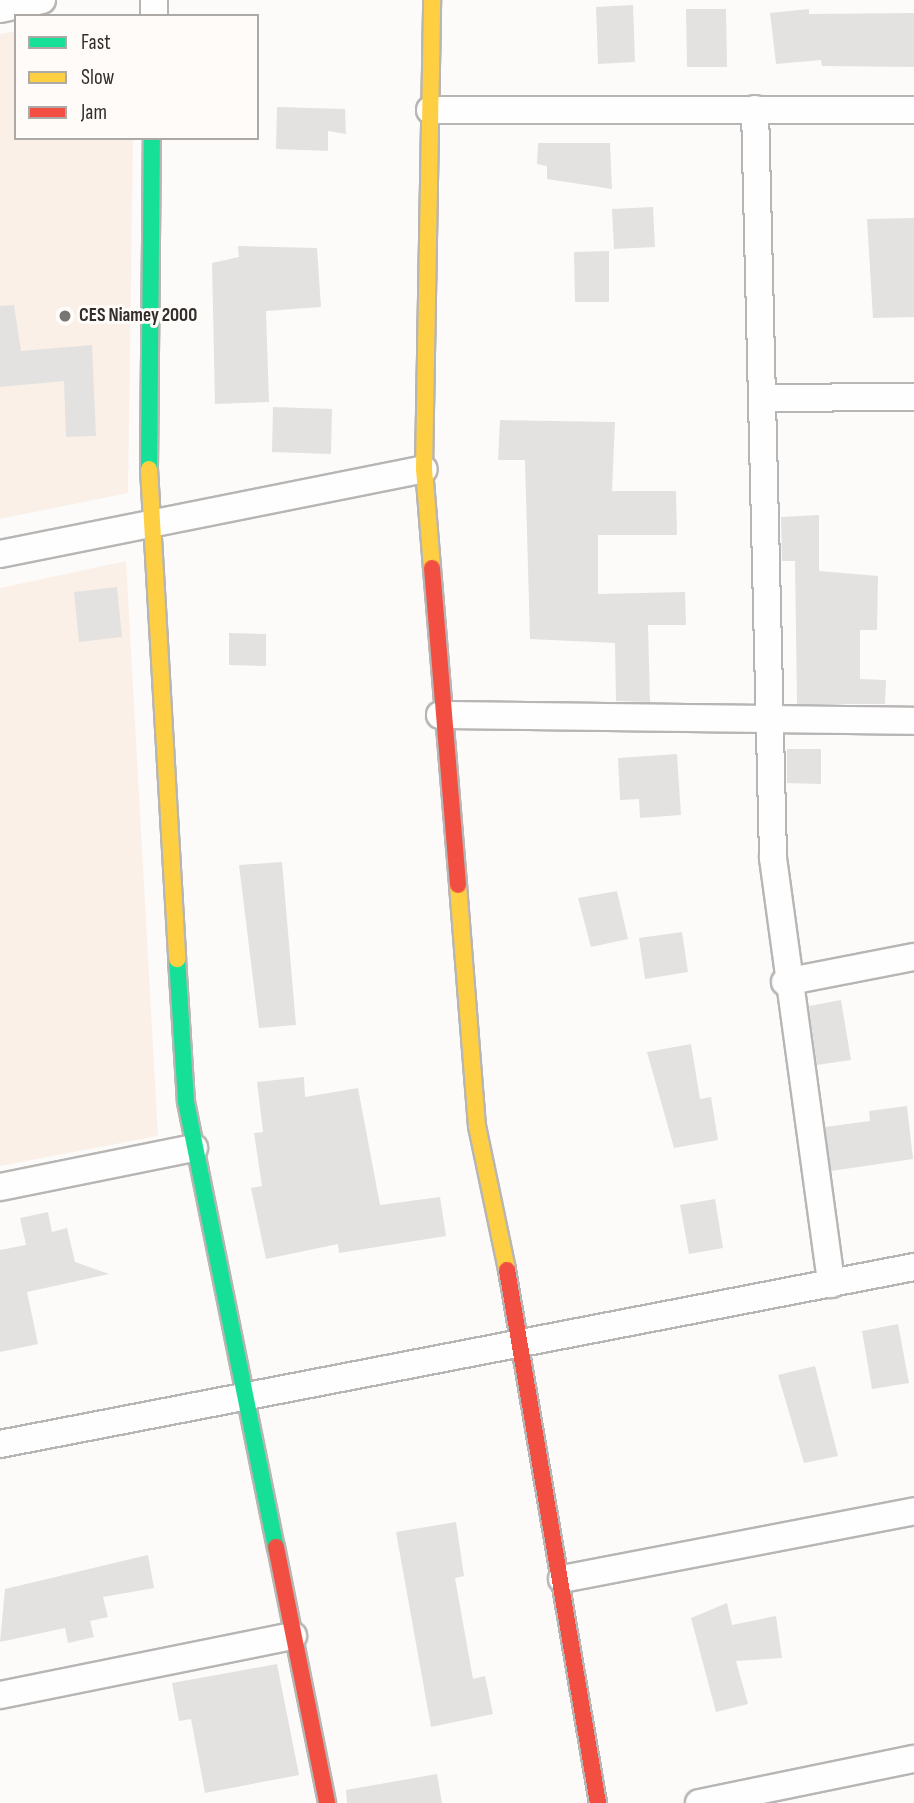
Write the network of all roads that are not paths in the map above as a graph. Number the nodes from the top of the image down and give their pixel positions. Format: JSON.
{"nodes":[{"id":1,"x":42,"y":0,"type":"edge"},
{"id":2,"x":432,"y":0,"type":"edge"},
{"id":3,"x":0,"y":9,"type":"edge"},
{"id":4,"x":755,"y":109,"type":"junction"},
{"id":5,"x":430,"y":110,"type":"junction"},
{"id":6,"x":914,"y":110,"type":"edge"},
{"id":7,"x":152,"y":140,"type":"edge"},
{"id":8,"x":914,"y":397,"type":"edge"},
{"id":9,"x":762,"y":398,"type":"junction"},
{"id":10,"x":424,"y":469,"type":"junction"},
{"id":11,"x":148,"y":525,"type":"junction"},
{"id":12,"x":0,"y":555,"type":"edge"},
{"id":13,"x":440,"y":715,"type":"junction"},
{"id":14,"x":769,"y":720,"type":"junction"},
{"id":15,"x":914,"y":721,"type":"edge"},
{"id":16,"x":914,"y":957,"type":"edge"},
{"id":17,"x":785,"y":982,"type":"junction"},
{"id":18,"x":194,"y":1148,"type":"junction"},
{"id":19,"x":0,"y":1187,"type":"edge"},
{"id":20,"x":914,"y":1267,"type":"edge"},
{"id":21,"x":831,"y":1284,"type":"junction"},
{"id":22,"x":522,"y":1339,"type":"junction"},
{"id":23,"x":244,"y":1395,"type":"junction"},
{"id":24,"x":0,"y":1444,"type":"edge"},
{"id":25,"x":914,"y":1511,"type":"edge"},
{"id":26,"x":562,"y":1579,"type":"junction"},
{"id":27,"x":293,"y":1636,"type":"junction"},
{"id":28,"x":0,"y":1695,"type":"edge"},
{"id":29,"x":914,"y":1759,"type":"edge"},
{"id":30,"x":327,"y":1803,"type":"edge"},
{"id":31,"x":598,"y":1803,"type":"edge"},
{"id":32,"x":699,"y":1803,"type":"edge"}],
"edges":[{"from":1,"to":3,"type":"street"},
{"from":2,"to":5,"type":"street"},
{"from":4,"to":5,"type":"street"},
{"from":4,"to":6,"type":"street"},
{"from":4,"to":9,"type":"street"},
{"from":5,"to":10,"type":"street"},
{"from":7,"to":11,"type":"street"},
{"from":8,"to":9,"type":"street"},
{"from":9,"to":14,"type":"street"},
{"from":10,"to":11,"type":"street"},
{"from":10,"to":13,"type":"street"},
{"from":11,"to":12,"type":"street"},
{"from":11,"to":18,"type":"street"},
{"from":13,"to":14,"type":"street"},
{"from":13,"to":22,"type":"street"},
{"from":14,"to":15,"type":"street"},
{"from":14,"to":17,"type":"street"},
{"from":16,"to":17,"type":"street"},
{"from":17,"to":21,"type":"street"},
{"from":18,"to":19,"type":"street"},
{"from":18,"to":23,"type":"street"},
{"from":20,"to":21,"type":"street"},
{"from":21,"to":22,"type":"street"},
{"from":22,"to":23,"type":"street"},
{"from":22,"to":26,"type":"street"},
{"from":23,"to":24,"type":"street"},
{"from":23,"to":27,"type":"street"},
{"from":25,"to":26,"type":"street"},
{"from":26,"to":31,"type":"street"},
{"from":27,"to":28,"type":"street"},
{"from":27,"to":30,"type":"street"},
{"from":29,"to":32,"type":"street"}]}
